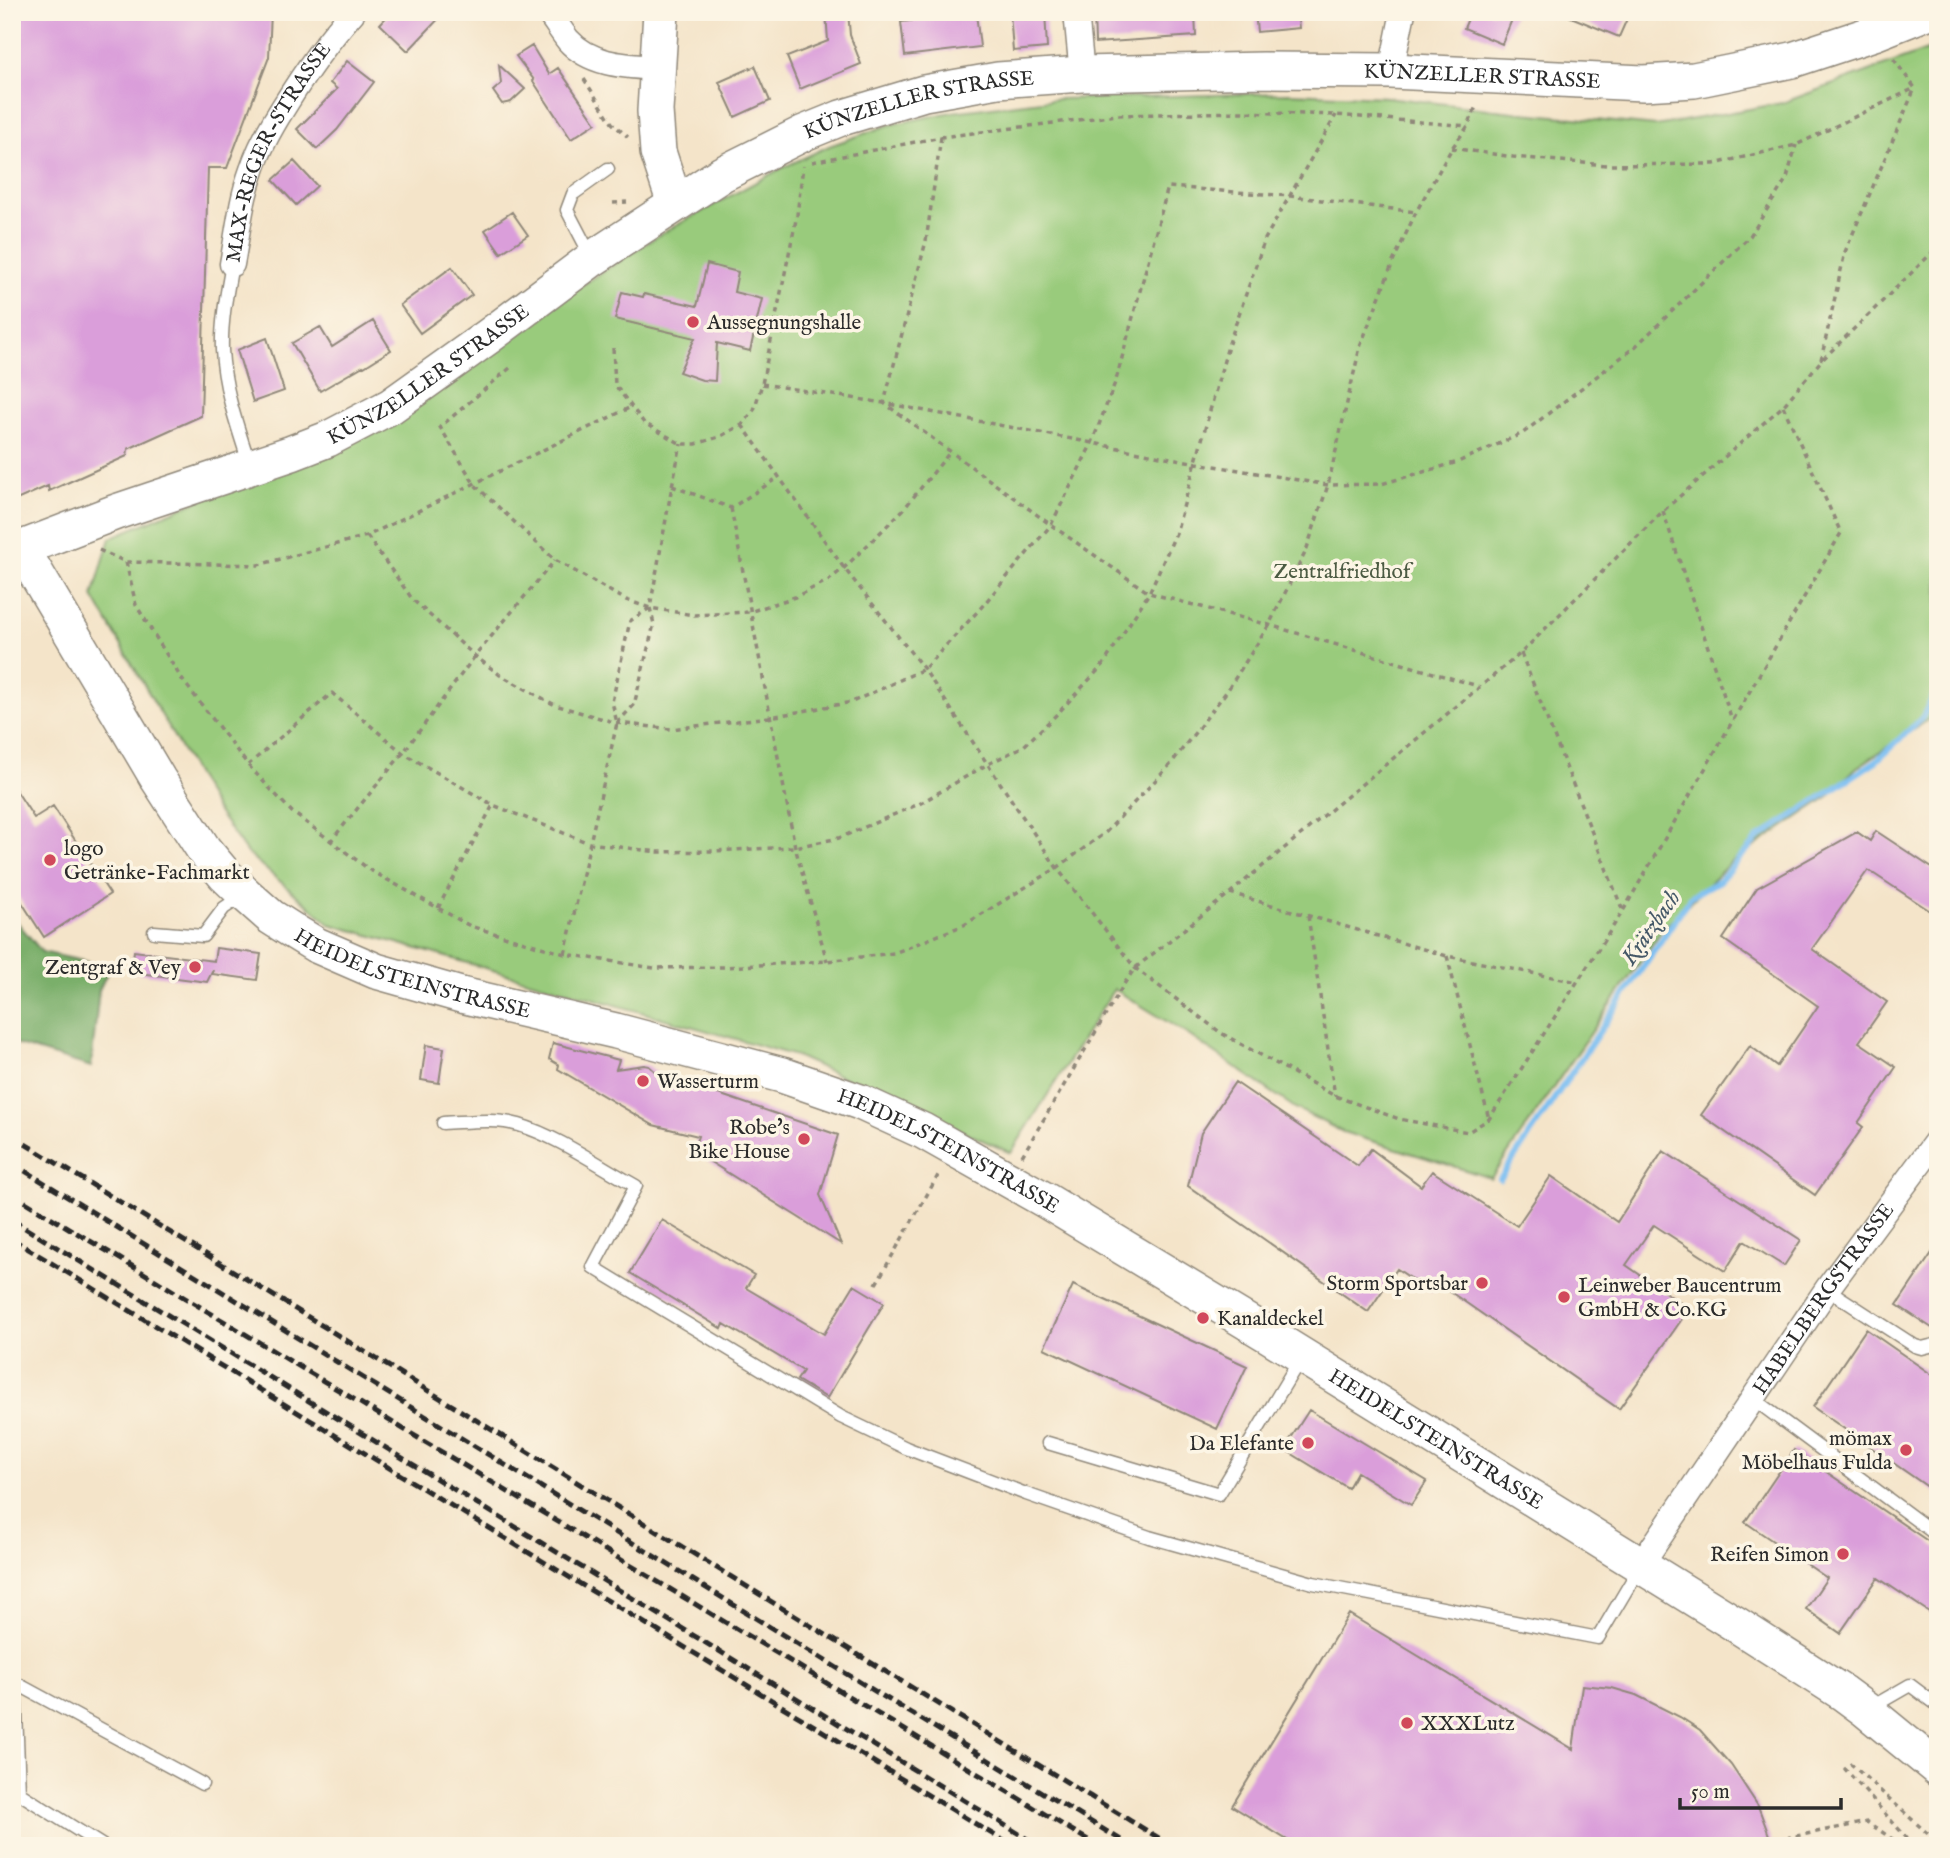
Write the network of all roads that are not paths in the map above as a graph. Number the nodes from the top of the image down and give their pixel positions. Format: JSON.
{"nodes":[{"id":1,"x":352,"y":12,"type":"edge"},
{"id":2,"x":548,"y":12,"type":"edge"},
{"id":3,"x":661,"y":12,"type":"edge"},
{"id":4,"x":1076,"y":12,"type":"edge"},
{"id":5,"x":1403,"y":12,"type":"edge"},
{"id":6,"x":1927,"y":12,"type":"edge"},
{"id":7,"x":657,"y":68,"type":"junction"},
{"id":8,"x":1391,"y":71,"type":"junction"},
{"id":9,"x":1082,"y":74,"type":"junction"},
{"id":10,"x":608,"y":169,"type":"dead end"},
{"id":11,"x":674,"y":204,"type":"junction"},
{"id":12,"x":592,"y":259,"type":"junction"},
{"id":13,"x":232,"y":264,"type":"joint"},
{"id":14,"x":250,"y":467,"type":"junction"},
{"id":15,"x":17,"y":550,"type":"edge"},
{"id":16,"x":245,"y":894,"type":"junction"},
{"id":17,"x":154,"y":932,"type":"dead end"},
{"id":18,"x":443,"y":1123,"type":"dead end"},
{"id":19,"x":1938,"y":1139,"type":"edge"},
{"id":20,"x":1827,"y":1289,"type":"junction"},
{"id":21,"x":1938,"y":1344,"type":"edge"},
{"id":22,"x":1302,"y":1356,"type":"junction"},
{"id":23,"x":1752,"y":1398,"type":"junction"},
{"id":24,"x":1048,"y":1443,"type":"dead end"},
{"id":25,"x":1938,"y":1536,"type":"edge"},
{"id":26,"x":1640,"y":1566,"type":"junction"},
{"id":27,"x":14,"y":1681,"type":"edge"},
{"id":28,"x":1938,"y":1706,"type":"edge"},
{"id":29,"x":1866,"y":1710,"type":"junction"},
{"id":30,"x":1938,"y":1769,"type":"edge"},
{"id":31,"x":202,"y":1784,"type":"dead end"},
{"id":32,"x":103,"y":1846,"type":"edge"}],
"edges":[{"from":1,"to":13,"type":"street","name":"MAX-REGER-STRASSE"},
{"from":2,"to":7,"type":"street"},
{"from":3,"to":7,"type":"main road"},
{"from":4,"to":9,"type":"street"},
{"from":5,"to":8,"type":"street"},
{"from":6,"to":8,"type":"main road","name":"KÜNZELLER STRASSE"},
{"from":7,"to":11,"type":"main road"},
{"from":8,"to":9,"type":"main road","name":"KÜNZELLER STRASSE"},
{"from":9,"to":11,"type":"main road","name":"KÜNZELLER STRASSE"},
{"from":10,"to":12,"type":"lane"},
{"from":11,"to":12,"type":"main road","name":"KÜNZELLER STRASSE"},
{"from":12,"to":14,"type":"main road","name":"KÜNZELLER STRASSE"},
{"from":13,"to":14,"type":"lane","name":"MAX-REGER-STRASSE"},
{"from":14,"to":15,"type":"main road","name":"KÜNZELLER STRASSE"},
{"from":15,"to":16,"type":"main road","name":"HEIDELSTEINSTRASSE"},
{"from":16,"to":17,"type":"lane"},
{"from":16,"to":22,"type":"main road","name":"HEIDELSTEINSTRASSE"},
{"from":18,"to":26,"type":"lane"},
{"from":19,"to":20,"type":"street","name":"HABELBERGSTRASSE"},
{"from":20,"to":21,"type":"lane"},
{"from":20,"to":23,"type":"street","name":"HABELBERGSTRASSE"},
{"from":22,"to":24,"type":"lane"},
{"from":22,"to":26,"type":"main road","name":"HEIDELSTEINSTRASSE"},
{"from":23,"to":25,"type":"lane"},
{"from":23,"to":26,"type":"street","name":"HABELBERGSTRASSE"},
{"from":26,"to":29,"type":"main road","name":"HEIDELSTEINSTRASSE"},
{"from":27,"to":31,"type":"lane"},
{"from":27,"to":32,"type":"lane"},
{"from":28,"to":29,"type":"lane"},
{"from":29,"to":30,"type":"main road","name":"HEIDELSTEINSTRASSE"}]}
